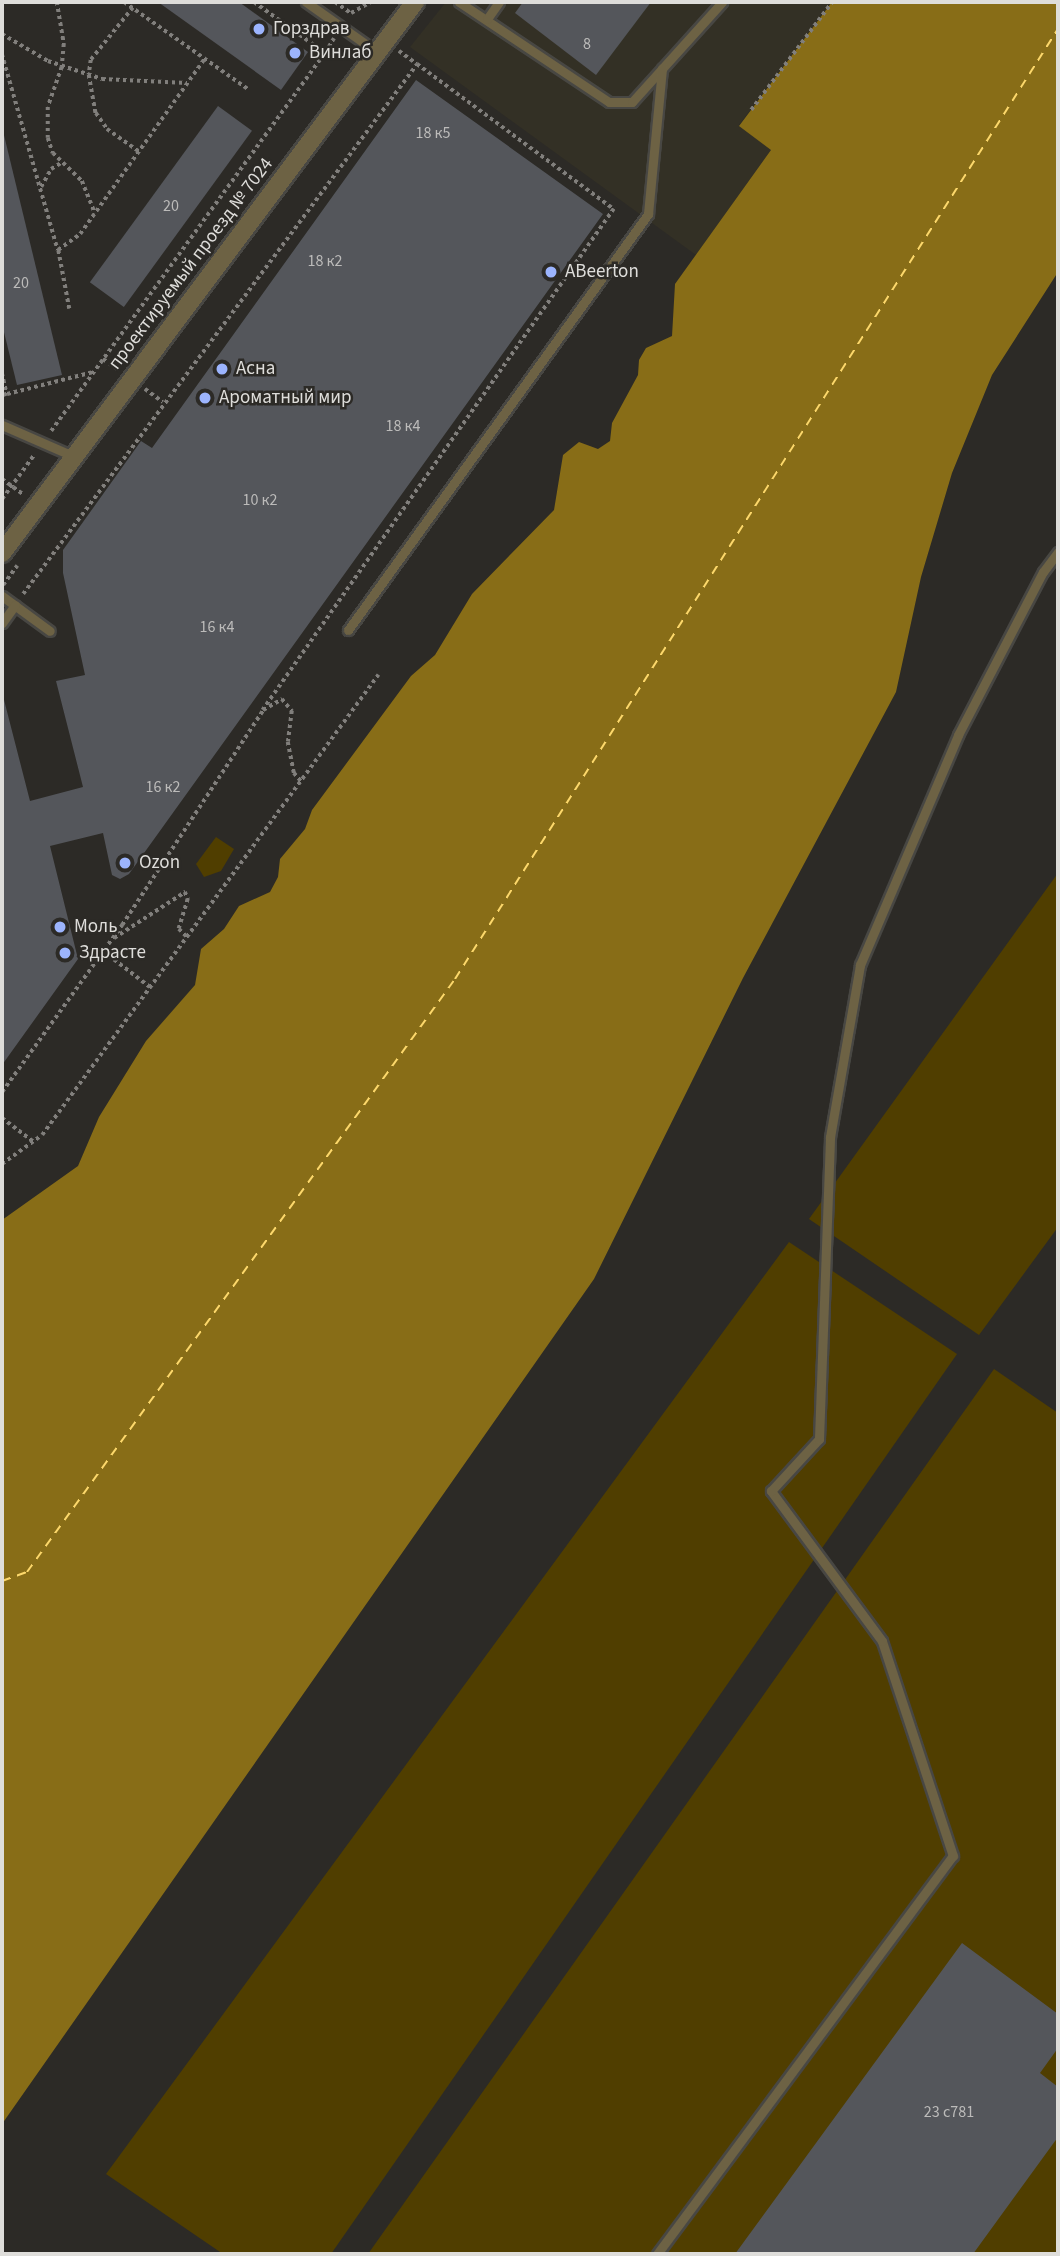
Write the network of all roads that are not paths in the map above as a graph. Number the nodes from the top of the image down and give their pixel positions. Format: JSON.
{"nodes":[{"id":1,"x":306,"y":2,"type":"edge"},
{"id":2,"x":415,"y":2,"type":"edge"},
{"id":3,"x":459,"y":2,"type":"edge"},
{"id":4,"x":499,"y":2,"type":"edge"},
{"id":5,"x":722,"y":2,"type":"edge"},
{"id":6,"x":487,"y":19,"type":"junction"},
{"id":7,"x":377,"y":52,"type":"junction"},
{"id":8,"x":662,"y":69,"type":"junction"},
{"id":9,"x":2,"y":425,"type":"edge"},
{"id":10,"x":74,"y":456,"type":"junction"},
{"id":11,"x":1058,"y":552,"type":"edge"},
{"id":12,"x":2,"y":553,"type":"edge"},
{"id":13,"x":2,"y":596,"type":"edge"},
{"id":14,"x":15,"y":605,"type":"junction"},
{"id":15,"x":2,"y":624,"type":"edge"},
{"id":16,"x":348,"y":630,"type":"dead end"},
{"id":17,"x":50,"y":631,"type":"dead end"},
{"id":18,"x":657,"y":2254,"type":"edge"}],
"edges":[{"from":1,"to":7,"type":"lane"},
{"from":2,"to":7,"type":"street","name":"проектируемый проезд № 7024"},
{"from":3,"to":6,"type":"lane"},
{"from":4,"to":6,"type":"lane"},
{"from":5,"to":8,"type":"lane"},
{"from":6,"to":8,"type":"lane"},
{"from":7,"to":10,"type":"street","name":"проектируемый проезд № 7024"},
{"from":8,"to":16,"type":"lane"},
{"from":9,"to":10,"type":"lane"},
{"from":10,"to":12,"type":"street","name":"проектируемый проезд № 7024"},
{"from":11,"to":18,"type":"lane"},
{"from":13,"to":14,"type":"lane"},
{"from":14,"to":15,"type":"lane"},
{"from":14,"to":17,"type":"lane"}]}
